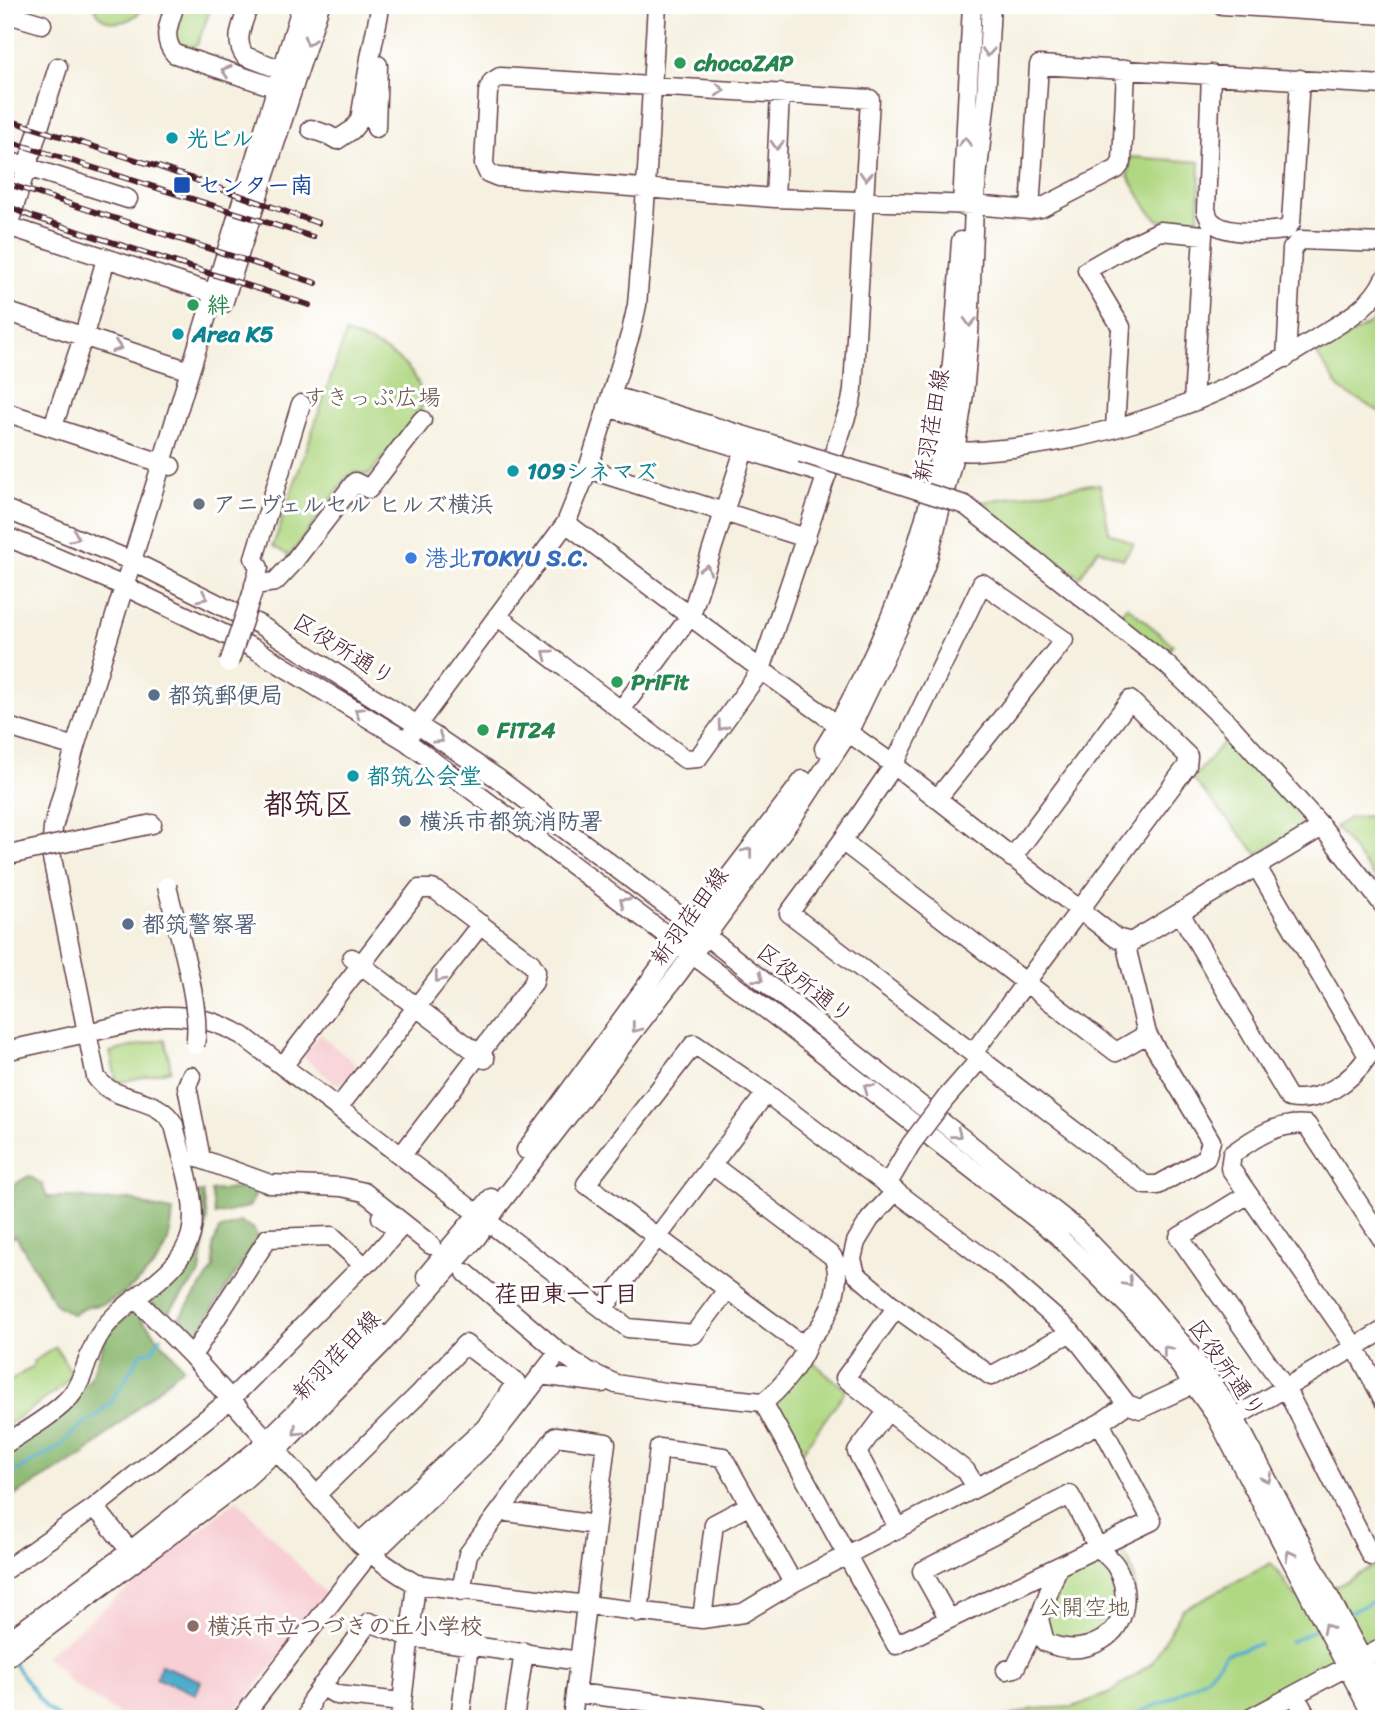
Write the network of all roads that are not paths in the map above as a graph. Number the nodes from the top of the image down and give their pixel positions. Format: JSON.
{"nodes":[{"id":1,"x":175,"y":5,"type":"edge"},
{"id":2,"x":249,"y":5,"type":"edge"},
{"id":3,"x":302,"y":5,"type":"edge"},
{"id":4,"x":320,"y":5,"type":"edge"},
{"id":5,"x":657,"y":5,"type":"edge"},
{"id":6,"x":972,"y":5,"type":"edge"},
{"id":7,"x":991,"y":5,"type":"edge"},
{"id":8,"x":1222,"y":5,"type":"edge"},
{"id":9,"x":380,"y":10,"type":"edge"},
{"id":10,"x":5,"y":13,"type":"edge"},
{"id":11,"x":1384,"y":15,"type":"edge"},
{"id":12,"x":38,"y":23,"type":"dead end"},
{"id":13,"x":58,"y":67,"type":"dead end"},
{"id":14,"x":1126,"y":69,"type":"junction"},
{"id":15,"x":1211,"y":74,"type":"junction"},
{"id":16,"x":1300,"y":79,"type":"junction"},
{"id":17,"x":287,"y":82,"type":"junction"},
{"id":18,"x":1384,"y":85,"type":"edge"},
{"id":19,"x":652,"y":87,"type":"junction"},
{"id":20,"x":780,"y":93,"type":"junction"},
{"id":21,"x":376,"y":128,"type":"dead end"},
{"id":22,"x":312,"y":129,"type":"dead end"},
{"id":23,"x":5,"y":160,"type":"edge"},
{"id":24,"x":27,"y":167,"type":"junction"},
{"id":25,"x":646,"y":189,"type":"junction"},
{"id":26,"x":775,"y":198,"type":"junction"},
{"id":27,"x":128,"y":199,"type":"dead end"},
{"id":28,"x":865,"y":202,"type":"junction"},
{"id":29,"x":968,"y":205,"type":"junction"},
{"id":30,"x":1030,"y":210,"type":"junction"},
{"id":31,"x":6,"y":229,"type":"edge"},
{"id":32,"x":1384,"y":243,"type":"edge"},
{"id":33,"x":106,"y":258,"type":"junction"},
{"id":34,"x":1384,"y":279,"type":"edge"},
{"id":35,"x":220,"y":295,"type":"junction"},
{"id":36,"x":5,"y":311,"type":"edge"},
{"id":37,"x":83,"y":335,"type":"junction"},
{"id":38,"x":1286,"y":358,"type":"junction"},
{"id":39,"x":190,"y":371,"type":"junction"},
{"id":40,"x":1194,"y":402,"type":"junction"},
{"id":41,"x":616,"y":403,"type":"junction"},
{"id":42,"x":299,"y":411,"type":"dead end"},
{"id":43,"x":5,"y":412,"type":"edge"},
{"id":44,"x":422,"y":420,"type":"dead end"},
{"id":45,"x":53,"y":426,"type":"junction"},
{"id":46,"x":1115,"y":428,"type":"junction"},
{"id":47,"x":744,"y":450,"type":"junction"},
{"id":48,"x":948,"y":450,"type":"junction"},
{"id":49,"x":166,"y":465,"type":"junction"},
{"id":50,"x":589,"y":469,"type":"junction"},
{"id":51,"x":827,"y":475,"type":"junction"},
{"id":52,"x":5,"y":509,"type":"edge"},
{"id":53,"x":724,"y":512,"type":"junction"},
{"id":54,"x":566,"y":523,"type":"junction"},
{"id":55,"x":5,"y":536,"type":"edge"},
{"id":56,"x":806,"y":538,"type":"junction"},
{"id":57,"x":137,"y":564,"type":"junction"},
{"id":58,"x":126,"y":587,"type":"junction"},
{"id":59,"x":253,"y":590,"type":"junction"},
{"id":60,"x":691,"y":615,"type":"junction"},
{"id":61,"x":497,"y":616,"type":"junction"},
{"id":62,"x":229,"y":663,"type":"dead end"},
{"id":63,"x":761,"y":670,"type":"junction"},
{"id":64,"x":621,"y":710,"type":"junction"},
{"id":65,"x":417,"y":724,"type":"junction"},
{"id":66,"x":5,"y":726,"type":"edge"},
{"id":67,"x":843,"y":729,"type":"junction"},
{"id":68,"x":406,"y":741,"type":"junction"},
{"id":69,"x":75,"y":747,"type":"junction"},
{"id":70,"x":894,"y":765,"type":"junction"},
{"id":71,"x":937,"y":799,"type":"junction"},
{"id":72,"x":152,"y":824,"type":"dead end"},
{"id":73,"x":1322,"y":827,"type":"junction"},
{"id":74,"x":842,"y":841,"type":"junction"},
{"id":75,"x":5,"y":856,"type":"edge"},
{"id":76,"x":1012,"y":858,"type":"junction"},
{"id":77,"x":1257,"y":867,"type":"junction"},
{"id":78,"x":167,"y":886,"type":"dead end"},
{"id":79,"x":1384,"y":906,"type":"edge"},
{"id":80,"x":1078,"y":909,"type":"junction"},
{"id":81,"x":1180,"y":912,"type":"junction"},
{"id":82,"x":481,"y":924,"type":"junction"},
{"id":83,"x":698,"y":930,"type":"junction"},
{"id":84,"x":1125,"y":942,"type":"junction"},
{"id":85,"x":685,"y":948,"type":"junction"},
{"id":86,"x":357,"y":961,"type":"junction"},
{"id":87,"x":1026,"y":984,"type":"junction"},
{"id":88,"x":416,"y":1007,"type":"junction"},
{"id":89,"x":87,"y":1032,"type":"junction"},
{"id":90,"x":1147,"y":1034,"type":"junction"},
{"id":91,"x":195,"y":1045,"type":"dead end"},
{"id":92,"x":5,"y":1051,"type":"edge"},
{"id":93,"x":482,"y":1056,"type":"junction"},
{"id":94,"x":977,"y":1056,"type":"junction"},
{"id":95,"x":283,"y":1066,"type":"junction"},
{"id":96,"x":191,"y":1076,"type":"dead end"},
{"id":97,"x":766,"y":1093,"type":"junction"},
{"id":98,"x":338,"y":1108,"type":"junction"},
{"id":99,"x":401,"y":1156,"type":"junction"},
{"id":100,"x":712,"y":1165,"type":"junction"},
{"id":101,"x":892,"y":1188,"type":"junction"},
{"id":102,"x":1247,"y":1195,"type":"junction"},
{"id":103,"x":378,"y":1203,"type":"junction"},
{"id":104,"x":483,"y":1218,"type":"junction"},
{"id":105,"x":657,"y":1238,"type":"junction"},
{"id":106,"x":1384,"y":1242,"type":"edge"},
{"id":107,"x":431,"y":1245,"type":"dead end"},
{"id":108,"x":363,"y":1265,"type":"junction"},
{"id":109,"x":466,"y":1273,"type":"dead end"},
{"id":110,"x":727,"y":1290,"type":"junction"},
{"id":111,"x":135,"y":1298,"type":"junction"},
{"id":112,"x":603,"y":1308,"type":"junction"},
{"id":113,"x":896,"y":1308,"type":"junction"},
{"id":114,"x":1384,"y":1330,"type":"edge"},
{"id":115,"x":1071,"y":1332,"type":"junction"},
{"id":116,"x":809,"y":1338,"type":"junction"},
{"id":117,"x":1355,"y":1347,"type":"junction"},
{"id":118,"x":559,"y":1352,"type":"junction"},
{"id":119,"x":192,"y":1356,"type":"junction"},
{"id":120,"x":540,"y":1375,"type":"junction"},
{"id":121,"x":616,"y":1384,"type":"junction"},
{"id":122,"x":1183,"y":1389,"type":"dead end"},
{"id":123,"x":1286,"y":1389,"type":"junction"},
{"id":124,"x":231,"y":1399,"type":"junction"},
{"id":125,"x":1384,"y":1401,"type":"edge"},
{"id":126,"x":763,"y":1402,"type":"junction"},
{"id":127,"x":1127,"y":1404,"type":"junction"},
{"id":128,"x":887,"y":1412,"type":"junction"},
{"id":129,"x":1228,"y":1422,"type":"junction"},
{"id":130,"x":1100,"y":1423,"type":"junction"},
{"id":131,"x":5,"y":1444,"type":"edge"},
{"id":132,"x":272,"y":1445,"type":"junction"},
{"id":133,"x":976,"y":1487,"type":"dead end"},
{"id":134,"x":317,"y":1494,"type":"junction"},
{"id":135,"x":750,"y":1506,"type":"junction"},
{"id":136,"x":95,"y":1507,"type":"junction"},
{"id":137,"x":500,"y":1511,"type":"junction"},
{"id":138,"x":595,"y":1525,"type":"junction"},
{"id":139,"x":899,"y":1529,"type":"junction"},
{"id":140,"x":359,"y":1543,"type":"junction"},
{"id":141,"x":381,"y":1546,"type":"dead end"},
{"id":142,"x":1100,"y":1548,"type":"junction"},
{"id":143,"x":130,"y":1550,"type":"junction"},
{"id":144,"x":1384,"y":1550,"type":"edge"},
{"id":145,"x":847,"y":1557,"type":"junction"},
{"id":146,"x":362,"y":1563,"type":"dead end"},
{"id":147,"x":1058,"y":1567,"type":"junction"},
{"id":148,"x":5,"y":1570,"type":"edge"},
{"id":149,"x":793,"y":1583,"type":"junction"},
{"id":150,"x":416,"y":1584,"type":"junction"},
{"id":151,"x":1314,"y":1585,"type":"junction"},
{"id":152,"x":461,"y":1591,"type":"junction"},
{"id":153,"x":586,"y":1606,"type":"junction"},
{"id":154,"x":639,"y":1613,"type":"junction"},
{"id":155,"x":702,"y":1619,"type":"junction"},
{"id":156,"x":948,"y":1619,"type":"junction"},
{"id":157,"x":1039,"y":1619,"type":"junction"},
{"id":158,"x":410,"y":1637,"type":"junction"},
{"id":159,"x":17,"y":1640,"type":"edge"},
{"id":160,"x":468,"y":1645,"type":"junction"},
{"id":161,"x":1384,"y":1647,"type":"edge"},
{"id":162,"x":524,"y":1652,"type":"junction"},
{"id":163,"x":5,"y":1659,"type":"edge"},
{"id":164,"x":579,"y":1661,"type":"junction"},
{"id":165,"x":1355,"y":1663,"type":"junction"},
{"id":166,"x":1006,"y":1670,"type":"dead end"},
{"id":167,"x":320,"y":1686,"type":"junction"},
{"id":168,"x":576,"y":1693,"type":"junction"},
{"id":169,"x":1295,"y":1695,"type":"junction"},
{"id":170,"x":1384,"y":1700,"type":"edge"},
{"id":171,"x":401,"y":1710,"type":"edge"},
{"id":172,"x":241,"y":1719,"type":"edge"},
{"id":173,"x":307,"y":1719,"type":"edge"},
{"id":174,"x":460,"y":1719,"type":"edge"},
{"id":175,"x":514,"y":1719,"type":"edge"},
{"id":176,"x":572,"y":1719,"type":"edge"},
{"id":177,"x":755,"y":1719,"type":"edge"},
{"id":178,"x":1249,"y":1719,"type":"edge"},
{"id":179,"x":1308,"y":1719,"type":"edge"},
{"id":180,"x":1374,"y":1719,"type":"edge"}],
"edges":[{"from":17,"to":1,"type":"street","one_way":true},
{"from":2,"to":17,"type":"street"},
{"from":3,"to":17,"type":"street"},
{"from":4,"to":17,"type":"street","one_way":true},
{"from":5,"to":19,"type":"street"},
{"from":29,"to":6,"type":"street","name":"新羽荏田線","one_way":true},
{"from":7,"to":29,"type":"street","name":"新羽荏田線","one_way":true},
{"from":8,"to":11,"type":"street"},
{"from":9,"to":21,"type":"street"},
{"from":9,"to":22,"type":"street"},
{"from":10,"to":12,"type":"street"},
{"from":13,"to":24,"type":"street"},
{"from":14,"to":15,"type":"street"},
{"from":14,"to":30,"type":"street"},
{"from":14,"to":30,"type":"street"},
{"from":15,"to":16,"type":"street"},
{"from":15,"to":16,"type":"street"},
{"from":16,"to":18,"type":"street"},
{"from":17,"to":35,"type":"street"},
{"from":19,"to":20,"type":"street","one_way":true},
{"from":19,"to":25,"type":"street"},
{"from":19,"to":25,"type":"street"},
{"from":20,"to":26,"type":"street","one_way":true},
{"from":20,"to":28,"type":"street","one_way":true},
{"from":23,"to":24,"type":"street"},
{"from":24,"to":27,"type":"street"},
{"from":24,"to":31,"type":"street"},
{"from":25,"to":26,"type":"street"},
{"from":25,"to":41,"type":"street"},
{"from":26,"to":28,"type":"street"},
{"from":28,"to":29,"type":"street"},
{"from":28,"to":51,"type":"street"},
{"from":29,"to":30,"type":"street"},
{"from":29,"to":48,"type":"street","name":"新羽荏田線"},
{"from":31,"to":33,"type":"street"},
{"from":32,"to":38,"type":"street"},
{"from":33,"to":35,"type":"street"},
{"from":33,"to":37,"type":"street"},
{"from":34,"to":38,"type":"street"},
{"from":35,"to":39,"type":"street"},
{"from":35,"to":49,"type":"street"},
{"from":36,"to":37,"type":"street"},
{"from":37,"to":39,"type":"street","one_way":true},
{"from":37,"to":45,"type":"street"},
{"from":38,"to":40,"type":"street"},
{"from":39,"to":49,"type":"street"},
{"from":40,"to":46,"type":"street"},
{"from":40,"to":46,"type":"street"},
{"from":41,"to":47,"type":"street"},
{"from":41,"to":50,"type":"street"},
{"from":41,"to":73,"type":"street","bridge":true},
{"from":42,"to":59,"type":"street"},
{"from":43,"to":45,"type":"street"},
{"from":44,"to":59,"type":"street"},
{"from":45,"to":49,"type":"street"},
{"from":46,"to":48,"type":"street"},
{"from":47,"to":51,"type":"street"},
{"from":47,"to":53,"type":"street"},
{"from":48,"to":67,"type":"street","name":"新羽荏田線"},
{"from":49,"to":57,"type":"street"},
{"from":50,"to":53,"type":"street"},
{"from":50,"to":54,"type":"street"},
{"from":51,"to":56,"type":"street"},
{"from":52,"to":57,"type":"street","name":"区役所通り","one_way":true},
{"from":53,"to":56,"type":"street"},
{"from":60,"to":53,"type":"street","one_way":true},
{"from":54,"to":60,"type":"street"},
{"from":54,"to":61,"type":"street"},
{"from":55,"to":58,"type":"street","name":"区役所通り"},
{"from":56,"to":63,"type":"street"},
{"from":57,"to":58,"type":"street"},
{"from":57,"to":65,"type":"street","name":"区役所通り","one_way":true},
{"from":68,"to":58,"type":"street","name":"区役所通り","one_way":true},
{"from":58,"to":69,"type":"street"},
{"from":59,"to":62,"type":"street","bridge":true},
{"from":60,"to":63,"type":"street"},
{"from":60,"to":64,"type":"street"},
{"from":64,"to":61,"type":"street","one_way":true},
{"from":61,"to":65,"type":"street"},
{"from":63,"to":64,"type":"street","one_way":true},
{"from":63,"to":67,"type":"street"},
{"from":65,"to":68,"type":"street"},
{"from":65,"to":83,"type":"street","name":"区役所通り","one_way":true},
{"from":66,"to":69,"type":"street"},
{"from":67,"to":70,"type":"street"},
{"from":67,"to":83,"type":"street","name":"新羽荏田線"},
{"from":85,"to":68,"type":"street","name":"区役所通り","one_way":true},
{"from":69,"to":89,"type":"street"},
{"from":70,"to":71,"type":"street"},
{"from":70,"to":71,"type":"street"},
{"from":70,"to":74,"type":"street"},
{"from":71,"to":76,"type":"street"},
{"from":72,"to":75,"type":"street","bridge":true},
{"from":73,"to":77,"type":"street"},
{"from":73,"to":79,"type":"street"},
{"from":74,"to":87,"type":"street"},
{"from":74,"to":94,"type":"street"},
{"from":76,"to":80,"type":"street"},
{"from":76,"to":80,"type":"street"},
{"from":77,"to":81,"type":"street"},
{"from":77,"to":81,"type":"street"},
{"from":78,"to":91,"type":"street","bridge":true},
{"from":80,"to":84,"type":"street"},
{"from":80,"to":87,"type":"street"},
{"from":81,"to":84,"type":"street"},
{"from":82,"to":86,"type":"street"},
{"from":82,"to":88,"type":"street","one_way":true},
{"from":82,"to":93,"type":"street"},
{"from":83,"to":85,"type":"street","name":"新羽荏田線"},
{"from":83,"to":129,"type":"street","name":"区役所通り","one_way":true},
{"from":84,"to":90,"type":"street"},
{"from":85,"to":104,"type":"street","name":"新羽荏田線"},
{"from":129,"to":85,"type":"street","name":"区役所通り","one_way":true},
{"from":86,"to":88,"type":"street"},
{"from":86,"to":95,"type":"street"},
{"from":87,"to":90,"type":"street"},
{"from":87,"to":94,"type":"street"},
{"from":88,"to":93,"type":"street"},
{"from":88,"to":98,"type":"street"},
{"from":89,"to":92,"type":"street"},
{"from":89,"to":95,"type":"street"},
{"from":89,"to":111,"type":"street"},
{"from":90,"to":94,"type":"street"},
{"from":93,"to":99,"type":"street"},
{"from":94,"to":101,"type":"street","bridge":true},
{"from":95,"to":98,"type":"street"},
{"from":96,"to":103,"type":"street"},
{"from":97,"to":100,"type":"street"},
{"from":97,"to":101,"type":"street"},
{"from":97,"to":105,"type":"street"},
{"from":98,"to":99,"type":"street"},
{"from":99,"to":104,"type":"street"},
{"from":100,"to":105,"type":"street"},
{"from":100,"to":116,"type":"street"},
{"from":101,"to":113,"type":"street"},
{"from":101,"to":115,"type":"street"},
{"from":102,"to":106,"type":"street"},
{"from":102,"to":117,"type":"street"},
{"from":102,"to":123,"type":"street"},
{"from":103,"to":107,"type":"street"},
{"from":103,"to":108,"type":"street"},
{"from":104,"to":112,"type":"street"},
{"from":104,"to":132,"type":"street","name":"新羽荏田線"},
{"from":105,"to":110,"type":"street"},
{"from":105,"to":112,"type":"street"},
{"from":108,"to":119,"type":"street"},
{"from":108,"to":124,"type":"street"},
{"from":109,"to":118,"type":"street"},
{"from":110,"to":112,"type":"street"},
{"from":110,"to":116,"type":"street"},
{"from":111,"to":119,"type":"street"},
{"from":111,"to":131,"type":"street"},
{"from":113,"to":115,"type":"street"},
{"from":113,"to":128,"type":"street"},
{"from":114,"to":117,"type":"street"},
{"from":115,"to":127,"type":"street"},
{"from":116,"to":126,"type":"street"},
{"from":117,"to":123,"type":"street"},
{"from":117,"to":125,"type":"street"},
{"from":118,"to":120,"type":"street"},
{"from":118,"to":121,"type":"street"},
{"from":119,"to":124,"type":"street"},
{"from":120,"to":121,"type":"street"},
{"from":120,"to":141,"type":"street"},
{"from":121,"to":126,"type":"street"},
{"from":122,"to":127,"type":"street"},
{"from":123,"to":129,"type":"street"},
{"from":123,"to":144,"type":"street"},
{"from":124,"to":132,"type":"street"},
{"from":124,"to":136,"type":"street"},
{"from":126,"to":145,"type":"street"},
{"from":127,"to":130,"type":"street"},
{"from":128,"to":133,"type":"street"},
{"from":128,"to":139,"type":"street"},
{"from":129,"to":151,"type":"street","name":"区役所通り"},
{"from":130,"to":139,"type":"street"},
{"from":130,"to":142,"type":"street"},
{"from":132,"to":134,"type":"street"},
{"from":132,"to":143,"type":"street","name":"新羽荏田線"},
{"from":132,"to":159,"type":"street","name":"新羽荏田線"},
{"from":134,"to":140,"type":"street"},
{"from":134,"to":140,"type":"street"},
{"from":135,"to":149,"type":"street"},
{"from":135,"to":154,"type":"street"},
{"from":135,"to":155,"type":"street"},
{"from":136,"to":143,"type":"street"},
{"from":136,"to":148,"type":"street"},
{"from":137,"to":138,"type":"street"},
{"from":137,"to":138,"type":"street"},
{"from":137,"to":152,"type":"street"},
{"from":138,"to":153,"type":"street"},
{"from":139,"to":145,"type":"street"},
{"from":140,"to":150,"type":"street"},
{"from":142,"to":147,"type":"street"},
{"from":142,"to":156,"type":"street"},
{"from":142,"to":157,"type":"street"},
{"from":143,"to":159,"type":"street","name":"新羽荏田線"},
{"from":145,"to":149,"type":"street"},
{"from":145,"to":156,"type":"street"},
{"from":146,"to":172,"type":"street"},
{"from":147,"to":156,"type":"street"},
{"from":147,"to":157,"type":"street"},
{"from":149,"to":155,"type":"street"},
{"from":150,"to":152,"type":"street"},
{"from":150,"to":158,"type":"street"},
{"from":165,"to":151,"type":"street","name":"区役所通り","one_way":true},
{"from":151,"to":165,"type":"street","name":"区役所通り"},
{"from":152,"to":153,"type":"street"},
{"from":153,"to":154,"type":"street"},
{"from":153,"to":164,"type":"street"},
{"from":154,"to":155,"type":"street"},
{"from":157,"to":166,"type":"street"},
{"from":158,"to":160,"type":"street"},
{"from":158,"to":167,"type":"street"},
{"from":158,"to":171,"type":"street"},
{"from":159,"to":163,"type":"street"},
{"from":160,"to":162,"type":"street"},
{"from":160,"to":174,"type":"street"},
{"from":161,"to":165,"type":"street"},
{"from":162,"to":164,"type":"street"},
{"from":162,"to":175,"type":"street"},
{"from":164,"to":168,"type":"street"},
{"from":165,"to":169,"type":"street"},
{"from":165,"to":170,"type":"street","name":"区役所通り"},
{"from":165,"to":180,"type":"street"},
{"from":167,"to":171,"type":"street"},
{"from":167,"to":173,"type":"street"},
{"from":168,"to":176,"type":"street"},
{"from":168,"to":177,"type":"street"},
{"from":169,"to":178,"type":"street"},
{"from":169,"to":179,"type":"street"}]}
